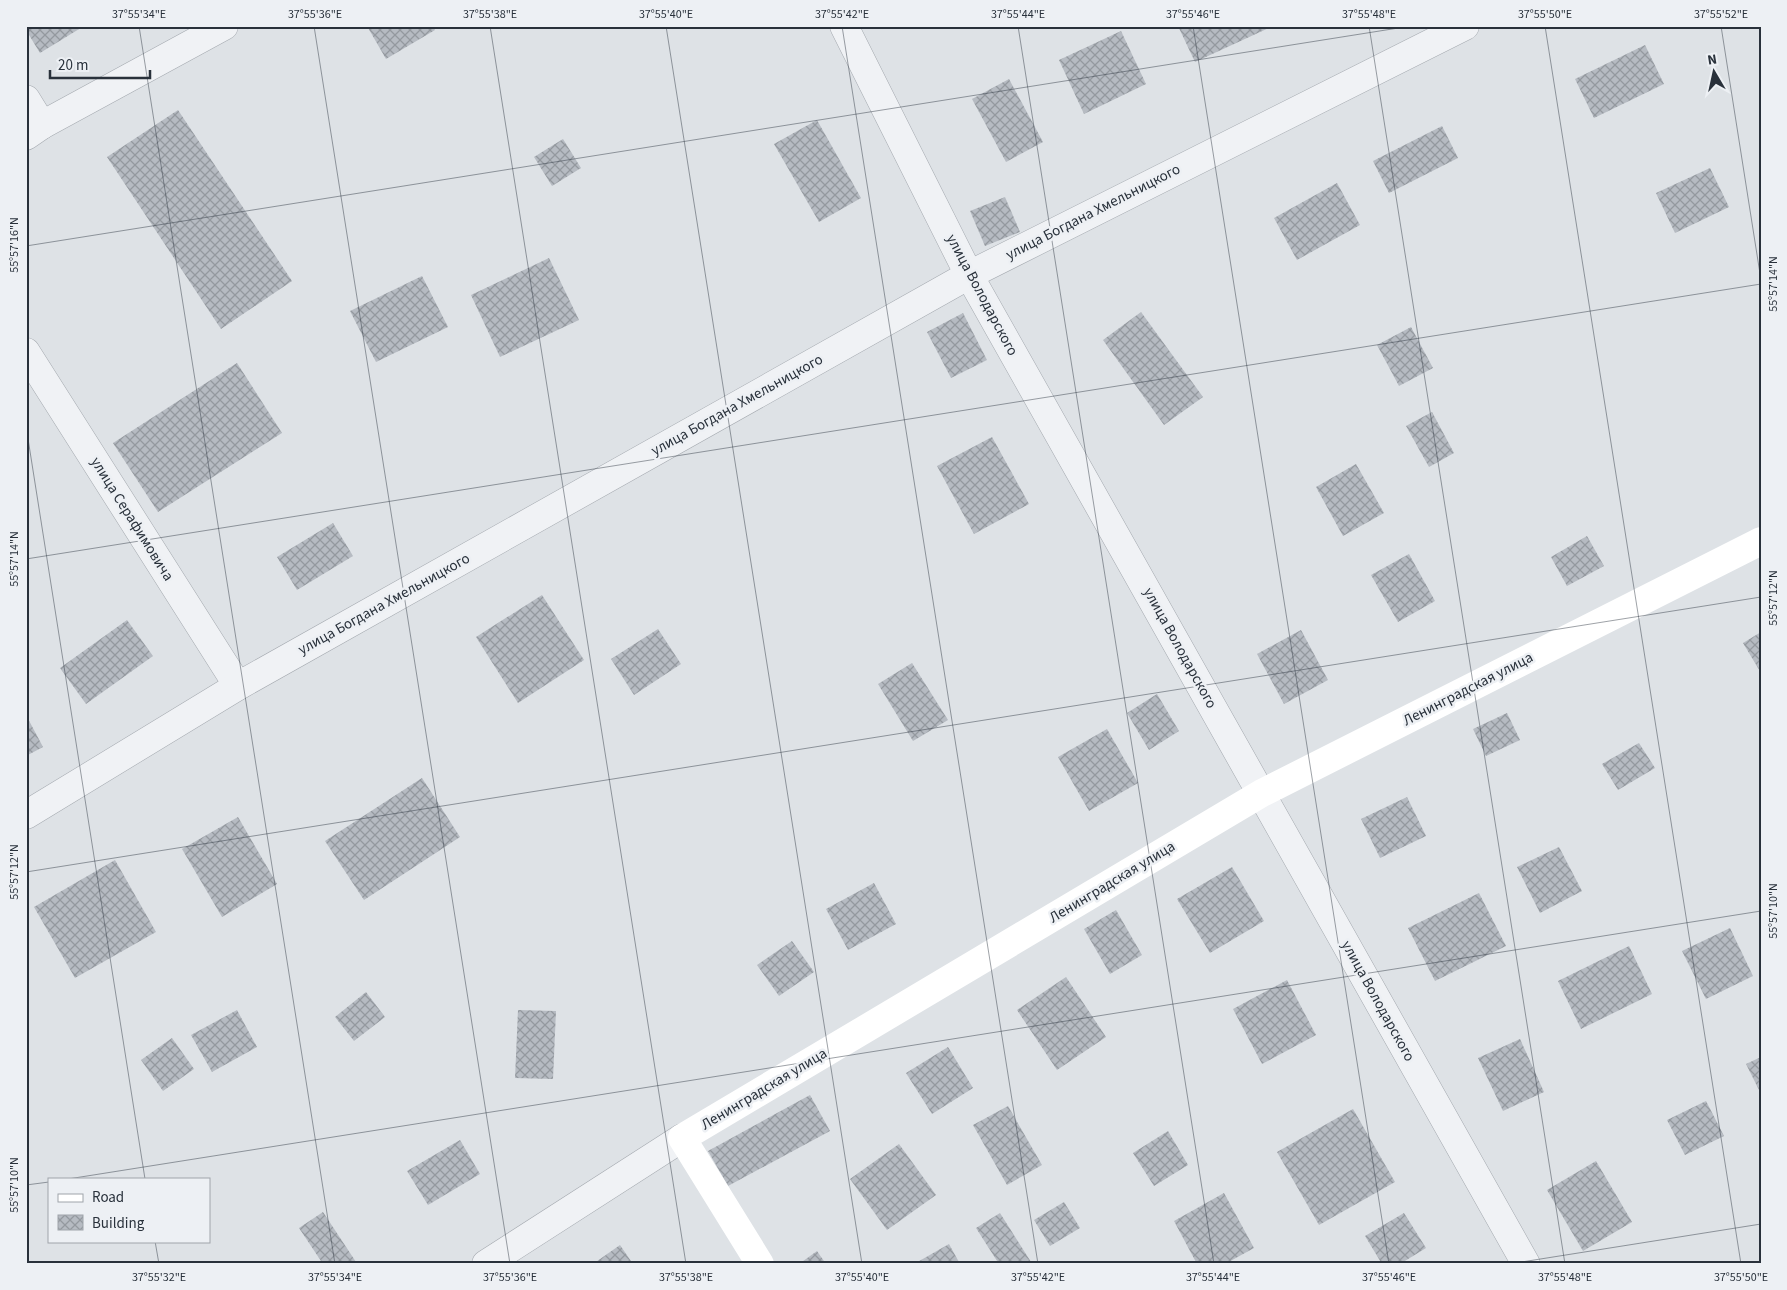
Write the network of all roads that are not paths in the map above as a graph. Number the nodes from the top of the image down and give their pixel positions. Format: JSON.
{"nodes":[{"id":1,"x":224,"y":26,"type":"edge"},
{"id":2,"x":844,"y":26,"type":"edge"},
{"id":3,"x":1465,"y":26,"type":"edge"},
{"id":4,"x":26,"y":99,"type":"edge"},
{"id":5,"x":34,"y":130,"type":"edge"},
{"id":6,"x":969,"y":275,"type":"junction"},
{"id":7,"x":26,"y":352,"type":"edge"},
{"id":8,"x":1761,"y":541,"type":"edge"},
{"id":9,"x":238,"y":686,"type":"junction"},
{"id":10,"x":1262,"y":793,"type":"junction"},
{"id":11,"x":26,"y":815,"type":"edge"},
{"id":12,"x":682,"y":1138,"type":"junction"},
{"id":13,"x":486,"y":1264,"type":"edge"},
{"id":14,"x":760,"y":1264,"type":"edge"},
{"id":15,"x":1526,"y":1264,"type":"edge"}],
"edges":[{"from":1,"to":5,"type":"street"},
{"from":2,"to":6,"type":"street","name":"улица Володарского"},
{"from":3,"to":6,"type":"street","name":"улица Богдана Хмельницкого"},
{"from":4,"to":5,"type":"street"},
{"from":6,"to":9,"type":"street","name":"улица Богдана Хмельницкого"},
{"from":6,"to":10,"type":"street","name":"улица Володарского"},
{"from":7,"to":9,"type":"street","name":"улица Серафимовича"},
{"from":8,"to":10,"type":"street","name":"Ленинградская улица"},
{"from":9,"to":11,"type":"street","name":"улица Богдана Хмельницкого"},
{"from":10,"to":12,"type":"street","name":"Ленинградская улица"},
{"from":10,"to":15,"type":"street","name":"улица Володарского"},
{"from":12,"to":13,"type":"street","name":"Ленинградская улица"},
{"from":12,"to":14,"type":"street"}]}
